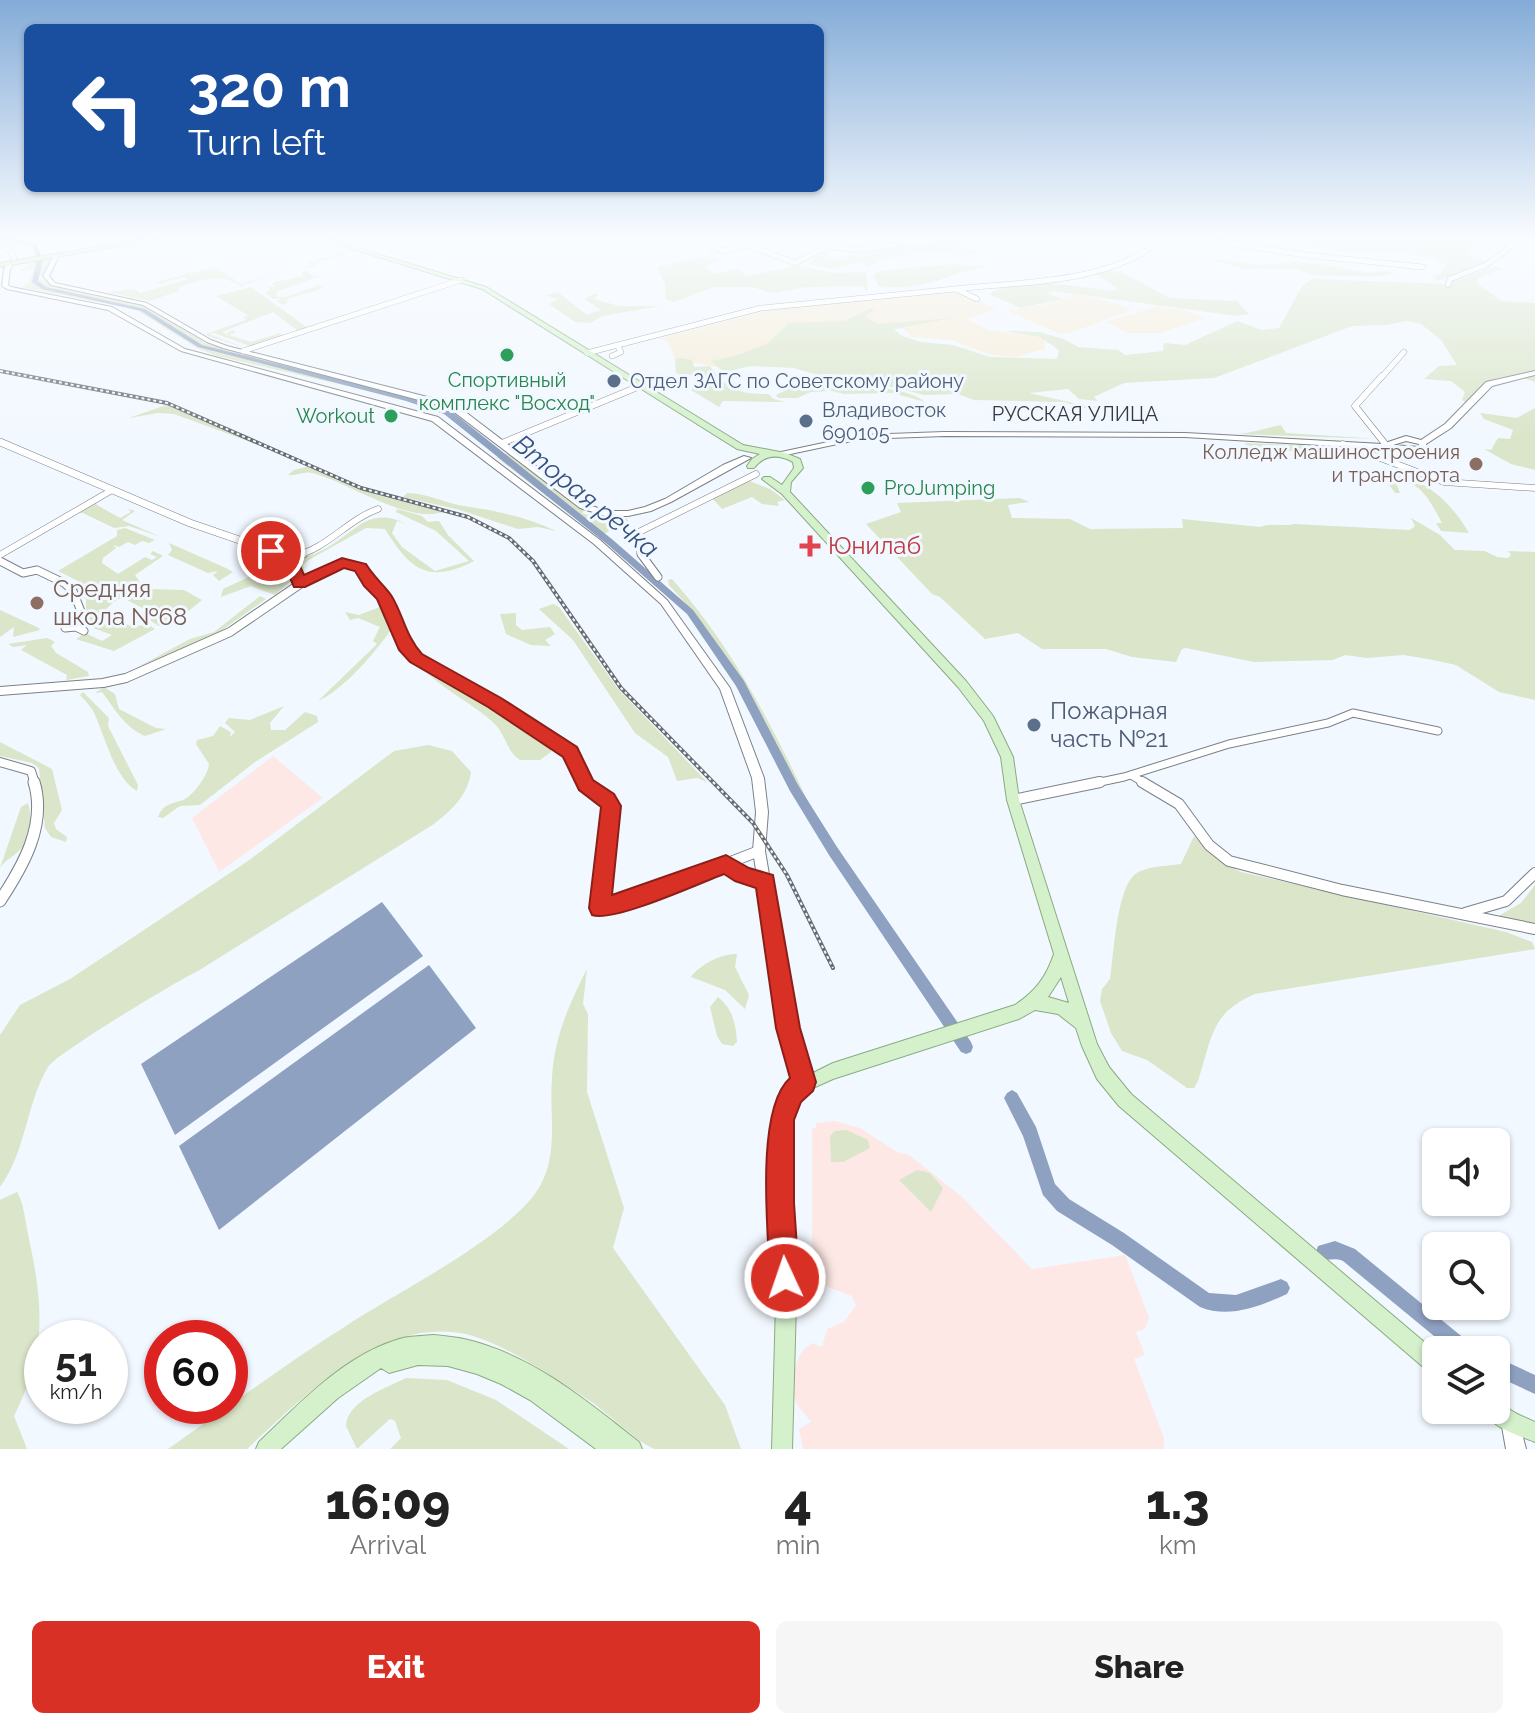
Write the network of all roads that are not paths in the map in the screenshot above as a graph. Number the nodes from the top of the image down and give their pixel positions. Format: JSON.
{"nodes":[{"id":1,"x":96,"y":306,"type":"edge"},
{"id":2,"x":149,"y":306,"type":"edge"},
{"id":3,"x":382,"y":306,"type":"edge"},
{"id":4,"x":512,"y":306,"type":"edge"},
{"id":5,"x":774,"y":306,"type":"edge"},
{"id":6,"x":617,"y":345,"type":"junction"},
{"id":7,"x":243,"y":351,"type":"junction"},
{"id":8,"x":1404,"y":352,"type":"dead end"},
{"id":9,"x":587,"y":353,"type":"junction"},
{"id":10,"x":612,"y":356,"type":"dead end"},
{"id":11,"x":1535,"y":373,"type":"edge"},
{"id":12,"x":640,"y":386,"type":"junction"},
{"id":13,"x":0,"y":442,"type":"edge"},
{"id":14,"x":502,"y":443,"type":"junction"},
{"id":15,"x":1342,"y":444,"type":"junction"},
{"id":16,"x":1384,"y":445,"type":"junction"},
{"id":17,"x":740,"y":447,"type":"junction"},
{"id":18,"x":809,"y":450,"type":"junction"},
{"id":19,"x":776,"y":454,"type":"junction"},
{"id":20,"x":799,"y":465,"type":"junction"},
{"id":21,"x":751,"y":466,"type":"junction"},
{"id":22,"x":792,"y":476,"type":"junction"},
{"id":23,"x":767,"y":479,"type":"junction"},
{"id":24,"x":1535,"y":488,"type":"edge"},
{"id":25,"x":112,"y":490,"type":"junction"},
{"id":26,"x":785,"y":492,"type":"junction"},
{"id":27,"x":378,"y":509,"type":"dead end"},
{"id":28,"x":0,"y":555,"type":"edge"},
{"id":29,"x":289,"y":557,"type":"junction"},
{"id":30,"x":0,"y":561,"type":"edge"},
{"id":31,"x":658,"y":577,"type":"dead end"},
{"id":32,"x":300,"y":584,"type":"junction"},
{"id":33,"x":84,"y":631,"type":"dead end"},
{"id":34,"x":0,"y":691,"type":"edge"},
{"id":35,"x":1438,"y":731,"type":"dead end"},
{"id":36,"x":0,"y":762,"type":"edge"},
{"id":37,"x":1131,"y":775,"type":"junction"},
{"id":38,"x":1013,"y":800,"type":"junction"},
{"id":39,"x":759,"y":851,"type":"junction"},
{"id":40,"x":726,"y":864,"type":"junction"},
{"id":41,"x":1535,"y":873,"type":"edge"},
{"id":42,"x":765,"y":882,"type":"junction"},
{"id":43,"x":0,"y":901,"type":"edge"},
{"id":44,"x":1461,"y":914,"type":"junction"},
{"id":45,"x":1535,"y":929,"type":"edge"},
{"id":46,"x":1060,"y":955,"type":"junction"},
{"id":47,"x":1034,"y":1002,"type":"junction"},
{"id":48,"x":1084,"y":1026,"type":"junction"},
{"id":49,"x":803,"y":1079,"type":"junction"},
{"id":50,"x":1422,"y":1353,"type":"edge"},
{"id":51,"x":1510,"y":1420,"type":"edge"},
{"id":52,"x":1505,"y":1424,"type":"edge"},
{"id":53,"x":1535,"y":1432,"type":"edge"},
{"id":54,"x":266,"y":1449,"type":"edge"},
{"id":55,"x":275,"y":1449,"type":"edge"},
{"id":56,"x":613,"y":1449,"type":"edge"},
{"id":57,"x":632,"y":1449,"type":"edge"},
{"id":58,"x":776,"y":1449,"type":"edge"},
{"id":59,"x":782,"y":1449,"type":"edge"},
{"id":60,"x":1516,"y":1449,"type":"edge"}],
"edges":[{"from":1,"to":39,"type":"main road"},
{"from":2,"to":7,"type":"main road"},
{"from":3,"to":7,"type":"street"},
{"from":4,"to":9,"type":"main road","name":"РУССКАЯ УЛИЦА"},
{"from":5,"to":6,"type":"street"},
{"from":6,"to":9,"type":"street"},
{"from":6,"to":10,"type":"street"},
{"from":7,"to":14,"type":"main road"},
{"from":8,"to":16,"type":"street"},
{"from":9,"to":12,"type":"main road","name":"РУССКАЯ УЛИЦА"},
{"from":11,"to":16,"type":"main road","name":"РУССКАЯ УЛИЦА"},
{"from":12,"to":14,"type":"street"},
{"from":12,"to":17,"type":"main road","name":"РУССКАЯ УЛИЦА"},
{"from":13,"to":25,"type":"street"},
{"from":14,"to":21,"type":"main road"},
{"from":15,"to":16,"type":"main road","name":"РУССКАЯ УЛИЦА"},
{"from":15,"to":18,"type":"main road","name":"РУССКАЯ УЛИЦА"},
{"from":15,"to":24,"type":"street","name":"РУССКАЯ УЛИЦА"},
{"from":17,"to":19,"type":"main road","name":"РУССКАЯ УЛИЦА"},
{"from":17,"to":21,"type":"main road","name":"РУССКАЯ УЛИЦА"},
{"from":18,"to":19,"type":"main road","name":"РУССКАЯ УЛИЦА"},
{"from":18,"to":20,"type":"main road"},
{"from":19,"to":20,"type":"main road"},
{"from":19,"to":21,"type":"main road"},
{"from":20,"to":22,"type":"main road"},
{"from":21,"to":23,"type":"main road"},
{"from":21,"to":31,"type":"street"},
{"from":22,"to":23,"type":"main road"},
{"from":22,"to":26,"type":"main road"},
{"from":23,"to":26,"type":"main road"},
{"from":25,"to":28,"type":"street"},
{"from":25,"to":29,"type":"street"},
{"from":26,"to":38,"type":"main road"},
{"from":27,"to":29,"type":"street"},
{"from":29,"to":32,"type":"street"},
{"from":30,"to":33,"type":"street"},
{"from":32,"to":34,"type":"street"},
{"from":32,"to":40,"type":"street"},
{"from":35,"to":37,"type":"street"},
{"from":36,"to":43,"type":"street"},
{"from":37,"to":38,"type":"street"},
{"from":37,"to":44,"type":"street"},
{"from":38,"to":46,"type":"main road"},
{"from":39,"to":40,"type":"street"},
{"from":39,"to":42,"type":"main road"},
{"from":40,"to":42,"type":"street"},
{"from":41,"to":44,"type":"street"},
{"from":42,"to":49,"type":"main road"},
{"from":44,"to":45,"type":"street"},
{"from":46,"to":47,"type":"main road"},
{"from":46,"to":48,"type":"main road"},
{"from":47,"to":48,"type":"main road"},
{"from":47,"to":49,"type":"main road"},
{"from":48,"to":50,"type":"main road"},
{"from":49,"to":58,"type":"main road"},
{"from":49,"to":59,"type":"main road"},
{"from":51,"to":53,"type":"main road"},
{"from":52,"to":60,"type":"main road"},
{"from":54,"to":57,"type":"main road"},
{"from":55,"to":56,"type":"main road"}]}
